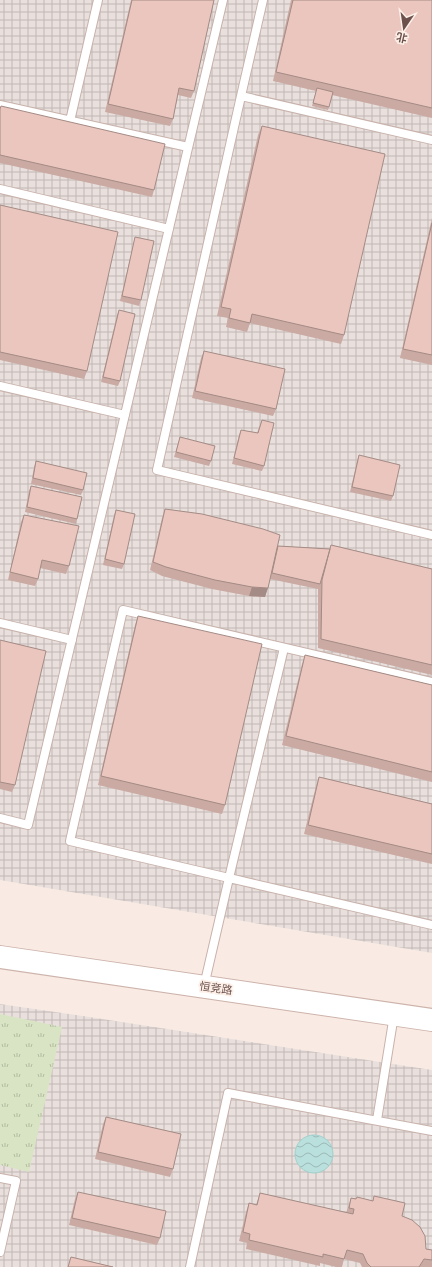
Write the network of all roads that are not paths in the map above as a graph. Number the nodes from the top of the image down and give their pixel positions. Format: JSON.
{"nodes":[{"id":1,"x":98,"y":0,"type":"edge"},
{"id":2,"x":223,"y":0,"type":"edge"},
{"id":3,"x":263,"y":0,"type":"edge"},
{"id":4,"x":240,"y":96,"type":"junction"},
{"id":5,"x":0,"y":105,"type":"edge"},
{"id":6,"x":70,"y":121,"type":"junction"},
{"id":7,"x":432,"y":140,"type":"edge"},
{"id":8,"x":188,"y":147,"type":"junction"},
{"id":9,"x":0,"y":189,"type":"edge"},
{"id":10,"x":169,"y":229,"type":"junction"},
{"id":11,"x":0,"y":386,"type":"edge"},
{"id":12,"x":125,"y":415,"type":"junction"},
{"id":13,"x":432,"y":535,"type":"edge"},
{"id":14,"x":0,"y":623,"type":"edge"},
{"id":15,"x":72,"y":640,"type":"junction"},
{"id":16,"x":284,"y":648,"type":"junction"},
{"id":17,"x":432,"y":682,"type":"edge"},
{"id":18,"x":0,"y":818,"type":"edge"},
{"id":19,"x":229,"y":878,"type":"junction"},
{"id":20,"x":432,"y":925,"type":"edge"},
{"id":21,"x":0,"y":957,"type":"edge"},
{"id":22,"x":204,"y":986,"type":"junction"},
{"id":23,"x":394,"y":1014,"type":"junction"},
{"id":24,"x":432,"y":1020,"type":"edge"},
{"id":25,"x":377,"y":1120,"type":"junction"},
{"id":26,"x":432,"y":1130,"type":"edge"},
{"id":27,"x":0,"y":1178,"type":"edge"},
{"id":28,"x":0,"y":1252,"type":"edge"},
{"id":29,"x":190,"y":1267,"type":"edge"}],
"edges":[{"from":1,"to":6,"type":"lane"},
{"from":2,"to":8,"type":"lane"},
{"from":3,"to":4,"type":"lane"},
{"from":4,"to":7,"type":"lane"},
{"from":4,"to":13,"type":"lane"},
{"from":5,"to":6,"type":"lane"},
{"from":6,"to":8,"type":"lane"},
{"from":8,"to":10,"type":"lane"},
{"from":9,"to":10,"type":"lane"},
{"from":10,"to":12,"type":"lane"},
{"from":11,"to":12,"type":"lane"},
{"from":12,"to":15,"type":"lane"},
{"from":14,"to":15,"type":"lane"},
{"from":15,"to":18,"type":"lane"},
{"from":16,"to":17,"type":"lane"},
{"from":16,"to":19,"type":"lane"},
{"from":16,"to":19,"type":"lane"},
{"from":19,"to":20,"type":"lane"},
{"from":19,"to":22,"type":"lane"},
{"from":21,"to":22,"type":"street","name":"恒竞路"},
{"from":22,"to":23,"type":"street","name":"恒竞路"},
{"from":23,"to":24,"type":"street","name":"恒竞路"},
{"from":23,"to":25,"type":"lane"},
{"from":25,"to":26,"type":"lane"},
{"from":25,"to":29,"type":"lane"},
{"from":27,"to":28,"type":"lane"}]}
